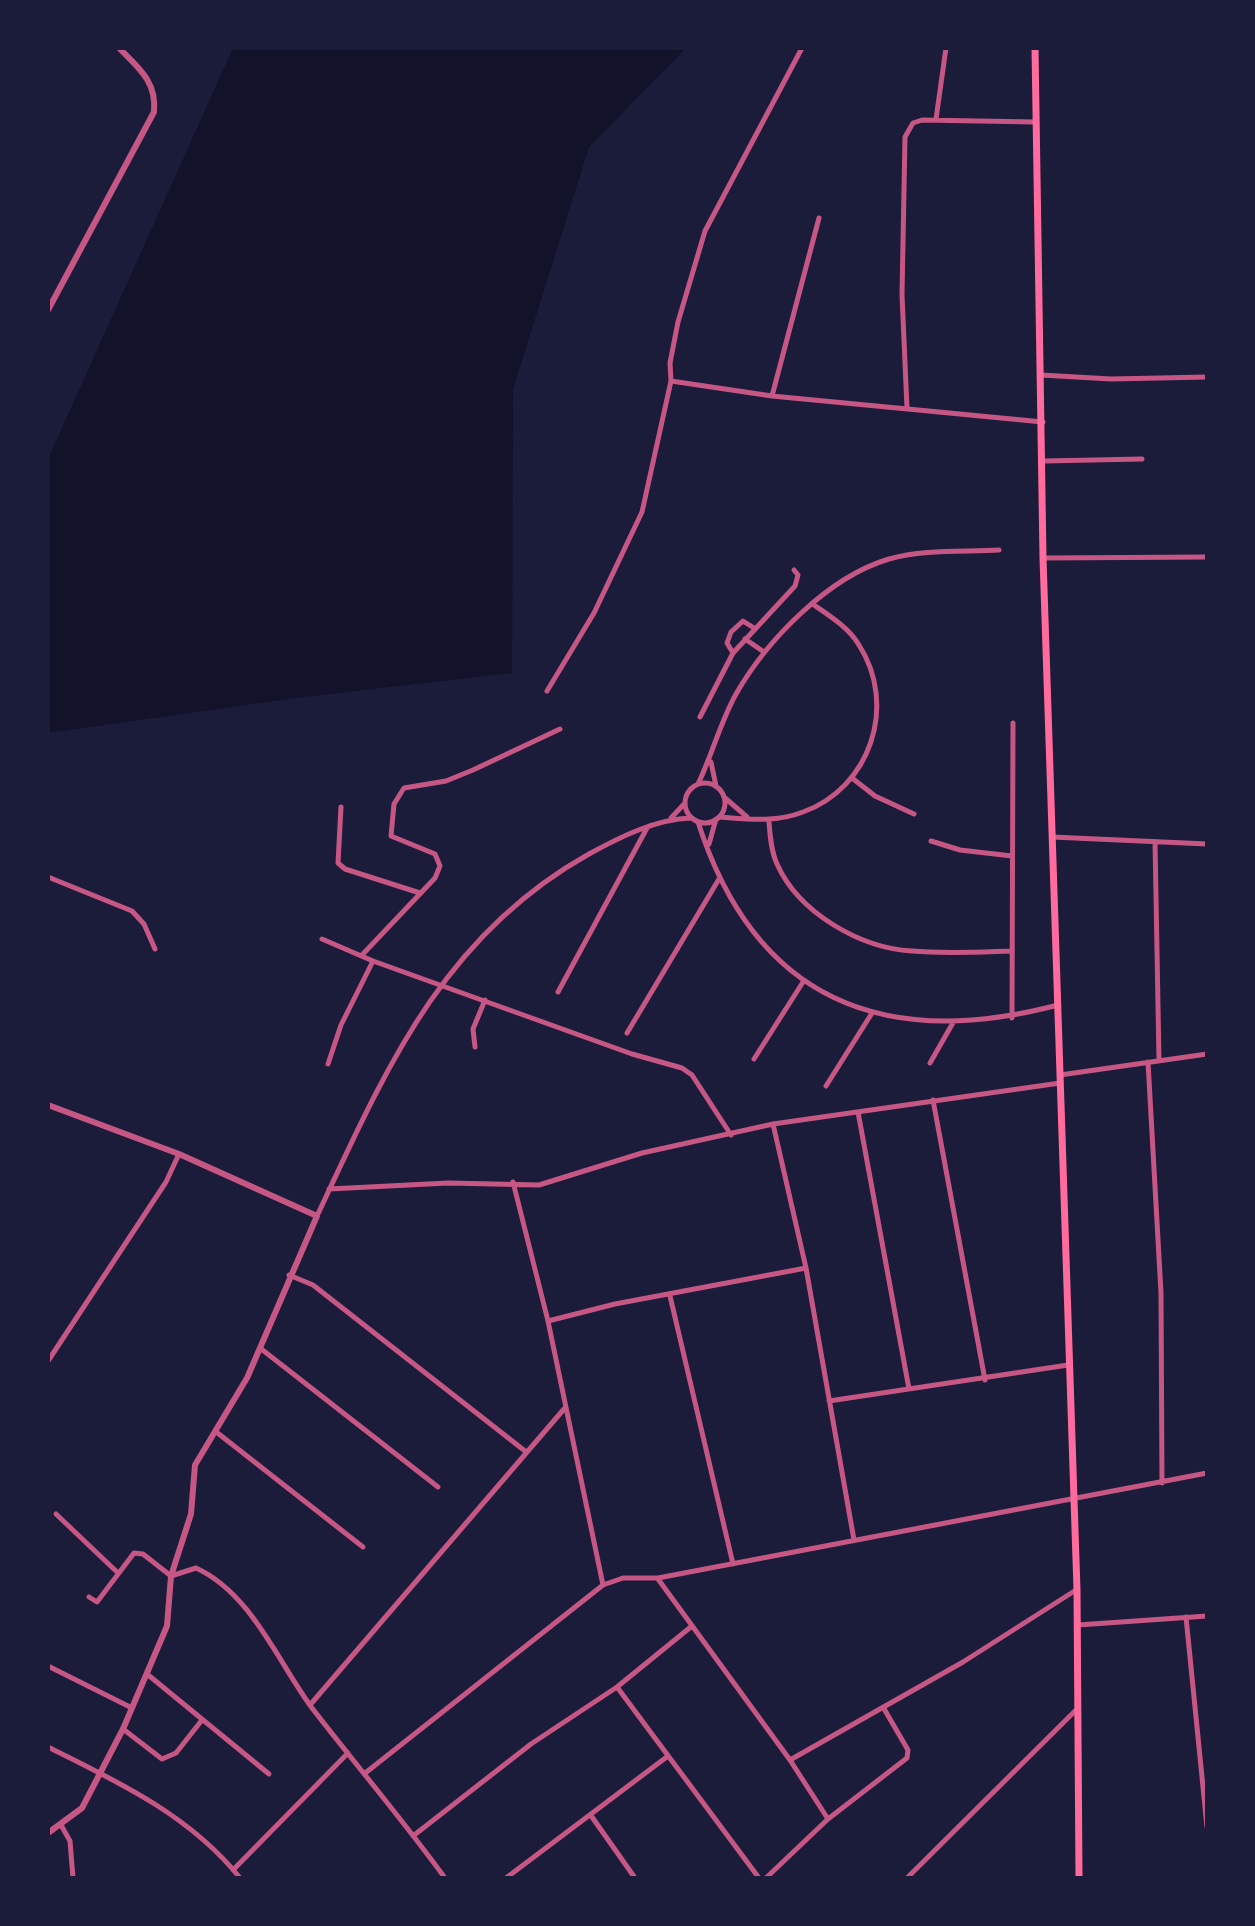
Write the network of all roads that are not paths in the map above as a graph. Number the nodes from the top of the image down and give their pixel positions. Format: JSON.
{"nodes":[{"id":1,"x":119,"y":48,"type":"edge"},
{"id":2,"x":802,"y":48,"type":"edge"},
{"id":3,"x":946,"y":48,"type":"edge"},
{"id":4,"x":1035,"y":48,"type":"edge"},
{"id":5,"x":936,"y":119,"type":"junction"},
{"id":6,"x":1037,"y":122,"type":"junction"},
{"id":7,"x":819,"y":218,"type":"dead end"},
{"id":8,"x":48,"y":310,"type":"edge"},
{"id":9,"x":1041,"y":375,"type":"junction"},
{"id":10,"x":1207,"y":377,"type":"edge"},
{"id":11,"x":671,"y":381,"type":"junction"},
{"id":12,"x":772,"y":396,"type":"junction"},
{"id":13,"x":907,"y":408,"type":"junction"},
{"id":14,"x":1043,"y":422,"type":"junction"},
{"id":15,"x":1142,"y":459,"type":"dead end"},
{"id":16,"x":1044,"y":461,"type":"junction"},
{"id":17,"x":999,"y":550,"type":"dead end"},
{"id":18,"x":1207,"y":557,"type":"edge"},
{"id":19,"x":1043,"y":558,"type":"junction"},
{"id":20,"x":794,"y":570,"type":"dead end"},
{"id":21,"x":814,"y":605,"type":"junction"},
{"id":22,"x":754,"y":628,"type":"junction"},
{"id":23,"x":745,"y":639,"type":"junction"},
{"id":24,"x":764,"y":652,"type":"junction"},
{"id":25,"x":733,"y":653,"type":"junction"},
{"id":26,"x":547,"y":691,"type":"dead end"},
{"id":27,"x":700,"y":717,"type":"dead end"},
{"id":28,"x":1013,"y":723,"type":"dead end"},
{"id":29,"x":560,"y":729,"type":"dead end"},
{"id":30,"x":711,"y":761,"type":"junction"},
{"id":31,"x":852,"y":778,"type":"junction"},
{"id":32,"x":698,"y":784,"type":"junction"},
{"id":33,"x":716,"y":786,"type":"junction"},
{"id":34,"x":724,"y":797,"type":"junction"},
{"id":35,"x":685,"y":803,"type":"junction"},
{"id":36,"x":341,"y":807,"type":"dead end"},
{"id":37,"x":914,"y":814,"type":"dead end"},
{"id":38,"x":748,"y":817,"type":"junction"},
{"id":39,"x":671,"y":818,"type":"junction"},
{"id":40,"x":691,"y":818,"type":"junction"},
{"id":41,"x":717,"y":818,"type":"junction"},
{"id":42,"x":769,"y":821,"type":"junction"},
{"id":43,"x":698,"y":822,"type":"junction"},
{"id":44,"x":647,"y":828,"type":"junction"},
{"id":45,"x":1051,"y":837,"type":"junction"},
{"id":46,"x":931,"y":841,"type":"dead end"},
{"id":47,"x":1155,"y":842,"type":"junction"},
{"id":48,"x":1207,"y":844,"type":"edge"},
{"id":49,"x":708,"y":845,"type":"junction"},
{"id":50,"x":1012,"y":856,"type":"junction"},
{"id":51,"x":48,"y":877,"type":"edge"},
{"id":52,"x":719,"y":879,"type":"junction"},
{"id":53,"x":420,"y":893,"type":"junction"},
{"id":54,"x":322,"y":939,"type":"dead end"},
{"id":55,"x":155,"y":949,"type":"dead end"},
{"id":56,"x":1012,"y":951,"type":"junction"},
{"id":57,"x":362,"y":955,"type":"junction"},
{"id":58,"x":373,"y":961,"type":"junction"},
{"id":59,"x":803,"y":982,"type":"junction"},
{"id":60,"x":441,"y":984,"type":"junction"},
{"id":61,"x":558,"y":992,"type":"dead end"},
{"id":62,"x":485,"y":1000,"type":"junction"},
{"id":63,"x":1058,"y":1005,"type":"junction"},
{"id":64,"x":872,"y":1013,"type":"junction"},
{"id":65,"x":1012,"y":1018,"type":"junction"},
{"id":66,"x":954,"y":1021,"type":"junction"},
{"id":67,"x":627,"y":1033,"type":"dead end"},
{"id":68,"x":475,"y":1047,"type":"dead end"},
{"id":69,"x":1207,"y":1054,"type":"edge"},
{"id":70,"x":754,"y":1059,"type":"dead end"},
{"id":71,"x":1159,"y":1060,"type":"junction"},
{"id":72,"x":1148,"y":1062,"type":"junction"},
{"id":73,"x":930,"y":1063,"type":"dead end"},
{"id":74,"x":328,"y":1064,"type":"dead end"},
{"id":75,"x":1060,"y":1079,"type":"junction"},
{"id":76,"x":826,"y":1086,"type":"dead end"},
{"id":77,"x":933,"y":1100,"type":"junction"},
{"id":78,"x":48,"y":1105,"type":"edge"},
{"id":79,"x":858,"y":1112,"type":"junction"},
{"id":80,"x":773,"y":1124,"type":"junction"},
{"id":81,"x":731,"y":1135,"type":"junction"},
{"id":82,"x":179,"y":1154,"type":"junction"},
{"id":83,"x":513,"y":1182,"type":"junction"},
{"id":84,"x":329,"y":1189,"type":"junction"},
{"id":85,"x":317,"y":1216,"type":"junction"},
{"id":86,"x":806,"y":1268,"type":"junction"},
{"id":87,"x":289,"y":1275,"type":"junction"},
{"id":88,"x":670,"y":1296,"type":"junction"},
{"id":89,"x":548,"y":1321,"type":"junction"},
{"id":90,"x":260,"y":1348,"type":"junction"},
{"id":91,"x":48,"y":1361,"type":"edge"},
{"id":92,"x":1068,"y":1365,"type":"junction"},
{"id":93,"x":985,"y":1380,"type":"junction"},
{"id":94,"x":909,"y":1389,"type":"junction"},
{"id":95,"x":829,"y":1401,"type":"junction"},
{"id":96,"x":564,"y":1409,"type":"junction"},
{"id":97,"x":214,"y":1431,"type":"junction"},
{"id":98,"x":525,"y":1451,"type":"junction"},
{"id":99,"x":1207,"y":1473,"type":"edge"},
{"id":100,"x":1162,"y":1483,"type":"junction"},
{"id":101,"x":438,"y":1487,"type":"dead end"},
{"id":102,"x":1073,"y":1500,"type":"junction"},
{"id":103,"x":56,"y":1514,"type":"dead end"},
{"id":104,"x":854,"y":1540,"type":"junction"},
{"id":105,"x":363,"y":1547,"type":"dead end"},
{"id":106,"x":733,"y":1564,"type":"junction"},
{"id":107,"x":117,"y":1572,"type":"junction"},
{"id":108,"x":171,"y":1576,"type":"junction"},
{"id":109,"x":658,"y":1578,"type":"junction"},
{"id":110,"x":603,"y":1585,"type":"junction"},
{"id":111,"x":1077,"y":1590,"type":"junction"},
{"id":112,"x":89,"y":1597,"type":"dead end"},
{"id":113,"x":1207,"y":1616,"type":"edge"},
{"id":114,"x":1186,"y":1617,"type":"junction"},
{"id":115,"x":1078,"y":1625,"type":"junction"},
{"id":116,"x":692,"y":1626,"type":"junction"},
{"id":117,"x":48,"y":1666,"type":"edge"},
{"id":118,"x":147,"y":1674,"type":"junction"},
{"id":119,"x":617,"y":1687,"type":"junction"},
{"id":120,"x":310,"y":1705,"type":"junction"},
{"id":121,"x":883,"y":1707,"type":"junction"},
{"id":122,"x":132,"y":1708,"type":"junction"},
{"id":123,"x":1078,"y":1708,"type":"junction"},
{"id":124,"x":202,"y":1720,"type":"junction"},
{"id":125,"x":123,"y":1729,"type":"junction"},
{"id":126,"x":48,"y":1747,"type":"edge"},
{"id":127,"x":348,"y":1753,"type":"junction"},
{"id":128,"x":668,"y":1756,"type":"junction"},
{"id":129,"x":790,"y":1760,"type":"junction"},
{"id":130,"x":101,"y":1773,"type":"junction"},
{"id":131,"x":269,"y":1774,"type":"dead end"},
{"id":132,"x":364,"y":1774,"type":"junction"},
{"id":133,"x":592,"y":1817,"type":"junction"},
{"id":134,"x":828,"y":1819,"type":"junction"},
{"id":135,"x":61,"y":1825,"type":"junction"},
{"id":136,"x":1207,"y":1827,"type":"edge"},
{"id":137,"x":48,"y":1833,"type":"edge"},
{"id":138,"x":413,"y":1836,"type":"junction"},
{"id":139,"x":233,"y":1870,"type":"junction"},
{"id":140,"x":73,"y":1878,"type":"edge"},
{"id":141,"x":240,"y":1878,"type":"edge"},
{"id":142,"x":445,"y":1878,"type":"edge"},
{"id":143,"x":506,"y":1878,"type":"edge"},
{"id":144,"x":635,"y":1878,"type":"edge"},
{"id":145,"x":759,"y":1878,"type":"edge"},
{"id":146,"x":766,"y":1878,"type":"edge"},
{"id":147,"x":907,"y":1878,"type":"edge"},
{"id":148,"x":1079,"y":1878,"type":"edge"}],
"edges":[{"from":1,"to":8,"type":"street"},
{"from":2,"to":11,"type":"street"},
{"from":3,"to":5,"type":"street"},
{"from":4,"to":6,"type":"main road"},
{"from":5,"to":6,"type":"street"},
{"from":5,"to":13,"type":"street"},
{"from":6,"to":9,"type":"main road"},
{"from":7,"to":12,"type":"street"},
{"from":9,"to":10,"type":"street"},
{"from":9,"to":14,"type":"main road"},
{"from":11,"to":12,"type":"street"},
{"from":11,"to":26,"type":"street"},
{"from":12,"to":13,"type":"street"},
{"from":13,"to":14,"type":"street"},
{"from":14,"to":16,"type":"main road"},
{"from":15,"to":16,"type":"street"},
{"from":16,"to":19,"type":"main road"},
{"from":17,"to":21,"type":"street"},
{"from":18,"to":19,"type":"street"},
{"from":19,"to":45,"type":"main road"},
{"from":20,"to":22,"type":"street"},
{"from":21,"to":24,"type":"street"},
{"from":21,"to":31,"type":"street"},
{"from":22,"to":23,"type":"street"},
{"from":22,"to":25,"type":"street"},
{"from":23,"to":24,"type":"street"},
{"from":23,"to":25,"type":"street"},
{"from":24,"to":30,"type":"street"},
{"from":25,"to":27,"type":"street"},
{"from":28,"to":50,"type":"street"},
{"from":29,"to":53,"type":"street"},
{"from":30,"to":32,"type":"street"},
{"from":30,"to":33,"type":"street"},
{"from":31,"to":37,"type":"street"},
{"from":31,"to":42,"type":"street"},
{"from":32,"to":33,"type":"street"},
{"from":32,"to":35,"type":"street"},
{"from":33,"to":34,"type":"street"},
{"from":34,"to":38,"type":"street"},
{"from":34,"to":41,"type":"street"},
{"from":35,"to":39,"type":"street"},
{"from":35,"to":40,"type":"street"},
{"from":36,"to":53,"type":"street"},
{"from":38,"to":41,"type":"street"},
{"from":38,"to":42,"type":"street"},
{"from":39,"to":40,"type":"street"},
{"from":39,"to":44,"type":"street"},
{"from":40,"to":43,"type":"street"},
{"from":41,"to":43,"type":"street"},
{"from":41,"to":49,"type":"street"},
{"from":42,"to":56,"type":"street"},
{"from":43,"to":49,"type":"street"},
{"from":44,"to":60,"type":"street"},
{"from":44,"to":61,"type":"street"},
{"from":45,"to":47,"type":"street"},
{"from":45,"to":63,"type":"main road"},
{"from":46,"to":50,"type":"street"},
{"from":47,"to":48,"type":"street"},
{"from":47,"to":71,"type":"street"},
{"from":49,"to":52,"type":"street"},
{"from":50,"to":56,"type":"street"},
{"from":51,"to":55,"type":"street"},
{"from":52,"to":59,"type":"street"},
{"from":52,"to":67,"type":"street"},
{"from":53,"to":57,"type":"street"},
{"from":54,"to":57,"type":"street"},
{"from":56,"to":65,"type":"street"},
{"from":57,"to":58,"type":"street"},
{"from":58,"to":60,"type":"street"},
{"from":58,"to":74,"type":"street"},
{"from":59,"to":64,"type":"street"},
{"from":59,"to":70,"type":"street"},
{"from":60,"to":62,"type":"street"},
{"from":60,"to":84,"type":"street"},
{"from":62,"to":68,"type":"street"},
{"from":62,"to":81,"type":"street"},
{"from":63,"to":65,"type":"street"},
{"from":63,"to":75,"type":"main road"},
{"from":64,"to":66,"type":"street"},
{"from":64,"to":76,"type":"street"},
{"from":65,"to":66,"type":"street"},
{"from":66,"to":73,"type":"street"},
{"from":69,"to":71,"type":"street"},
{"from":71,"to":72,"type":"street"},
{"from":72,"to":75,"type":"street"},
{"from":72,"to":100,"type":"street"},
{"from":75,"to":77,"type":"street"},
{"from":75,"to":92,"type":"main road"},
{"from":77,"to":79,"type":"street"},
{"from":77,"to":93,"type":"street"},
{"from":78,"to":82,"type":"street"},
{"from":79,"to":80,"type":"street"},
{"from":79,"to":94,"type":"street"},
{"from":80,"to":81,"type":"street"},
{"from":80,"to":86,"type":"street"},
{"from":81,"to":83,"type":"street"},
{"from":82,"to":85,"type":"street"},
{"from":82,"to":91,"type":"street"},
{"from":83,"to":84,"type":"street"},
{"from":83,"to":89,"type":"street"},
{"from":84,"to":85,"type":"street"},
{"from":85,"to":87,"type":"street"},
{"from":86,"to":88,"type":"street"},
{"from":86,"to":95,"type":"street"},
{"from":87,"to":90,"type":"street"},
{"from":87,"to":98,"type":"street"},
{"from":88,"to":89,"type":"street"},
{"from":88,"to":106,"type":"street"},
{"from":89,"to":96,"type":"street"},
{"from":90,"to":97,"type":"street"},
{"from":90,"to":101,"type":"street"},
{"from":92,"to":93,"type":"street"},
{"from":92,"to":102,"type":"main road"},
{"from":93,"to":94,"type":"street"},
{"from":94,"to":95,"type":"street"},
{"from":95,"to":104,"type":"street"},
{"from":96,"to":98,"type":"street"},
{"from":96,"to":110,"type":"street"},
{"from":97,"to":105,"type":"street"},
{"from":97,"to":108,"type":"street"},
{"from":98,"to":120,"type":"street"},
{"from":99,"to":100,"type":"street"},
{"from":100,"to":102,"type":"street"},
{"from":102,"to":104,"type":"street"},
{"from":102,"to":111,"type":"main road"},
{"from":103,"to":107,"type":"street"},
{"from":104,"to":106,"type":"street"},
{"from":106,"to":109,"type":"street"},
{"from":107,"to":108,"type":"street"},
{"from":107,"to":112,"type":"street"},
{"from":108,"to":118,"type":"street"},
{"from":108,"to":120,"type":"street"},
{"from":109,"to":110,"type":"street"},
{"from":109,"to":116,"type":"street"},
{"from":110,"to":132,"type":"street"},
{"from":111,"to":115,"type":"main road"},
{"from":111,"to":121,"type":"street"},
{"from":113,"to":114,"type":"street"},
{"from":114,"to":115,"type":"street"},
{"from":114,"to":136,"type":"street"},
{"from":115,"to":123,"type":"main road"},
{"from":116,"to":119,"type":"street"},
{"from":116,"to":129,"type":"street"},
{"from":117,"to":122,"type":"street"},
{"from":118,"to":122,"type":"street"},
{"from":118,"to":124,"type":"street"},
{"from":119,"to":128,"type":"street"},
{"from":119,"to":138,"type":"street"},
{"from":120,"to":127,"type":"street"},
{"from":121,"to":129,"type":"street"},
{"from":121,"to":134,"type":"street"},
{"from":122,"to":125,"type":"street"},
{"from":123,"to":147,"type":"street"},
{"from":123,"to":148,"type":"main road"},
{"from":124,"to":125,"type":"street"},
{"from":124,"to":131,"type":"street"},
{"from":125,"to":130,"type":"street"},
{"from":126,"to":130,"type":"street"},
{"from":127,"to":132,"type":"street"},
{"from":127,"to":139,"type":"street"},
{"from":128,"to":133,"type":"street"},
{"from":128,"to":145,"type":"street"},
{"from":129,"to":134,"type":"street"},
{"from":130,"to":135,"type":"street"},
{"from":130,"to":139,"type":"street"},
{"from":132,"to":138,"type":"street"},
{"from":133,"to":143,"type":"street"},
{"from":133,"to":144,"type":"street"},
{"from":134,"to":146,"type":"street"},
{"from":135,"to":137,"type":"street"},
{"from":135,"to":140,"type":"street"},
{"from":138,"to":142,"type":"street"},
{"from":139,"to":141,"type":"street"}]}
